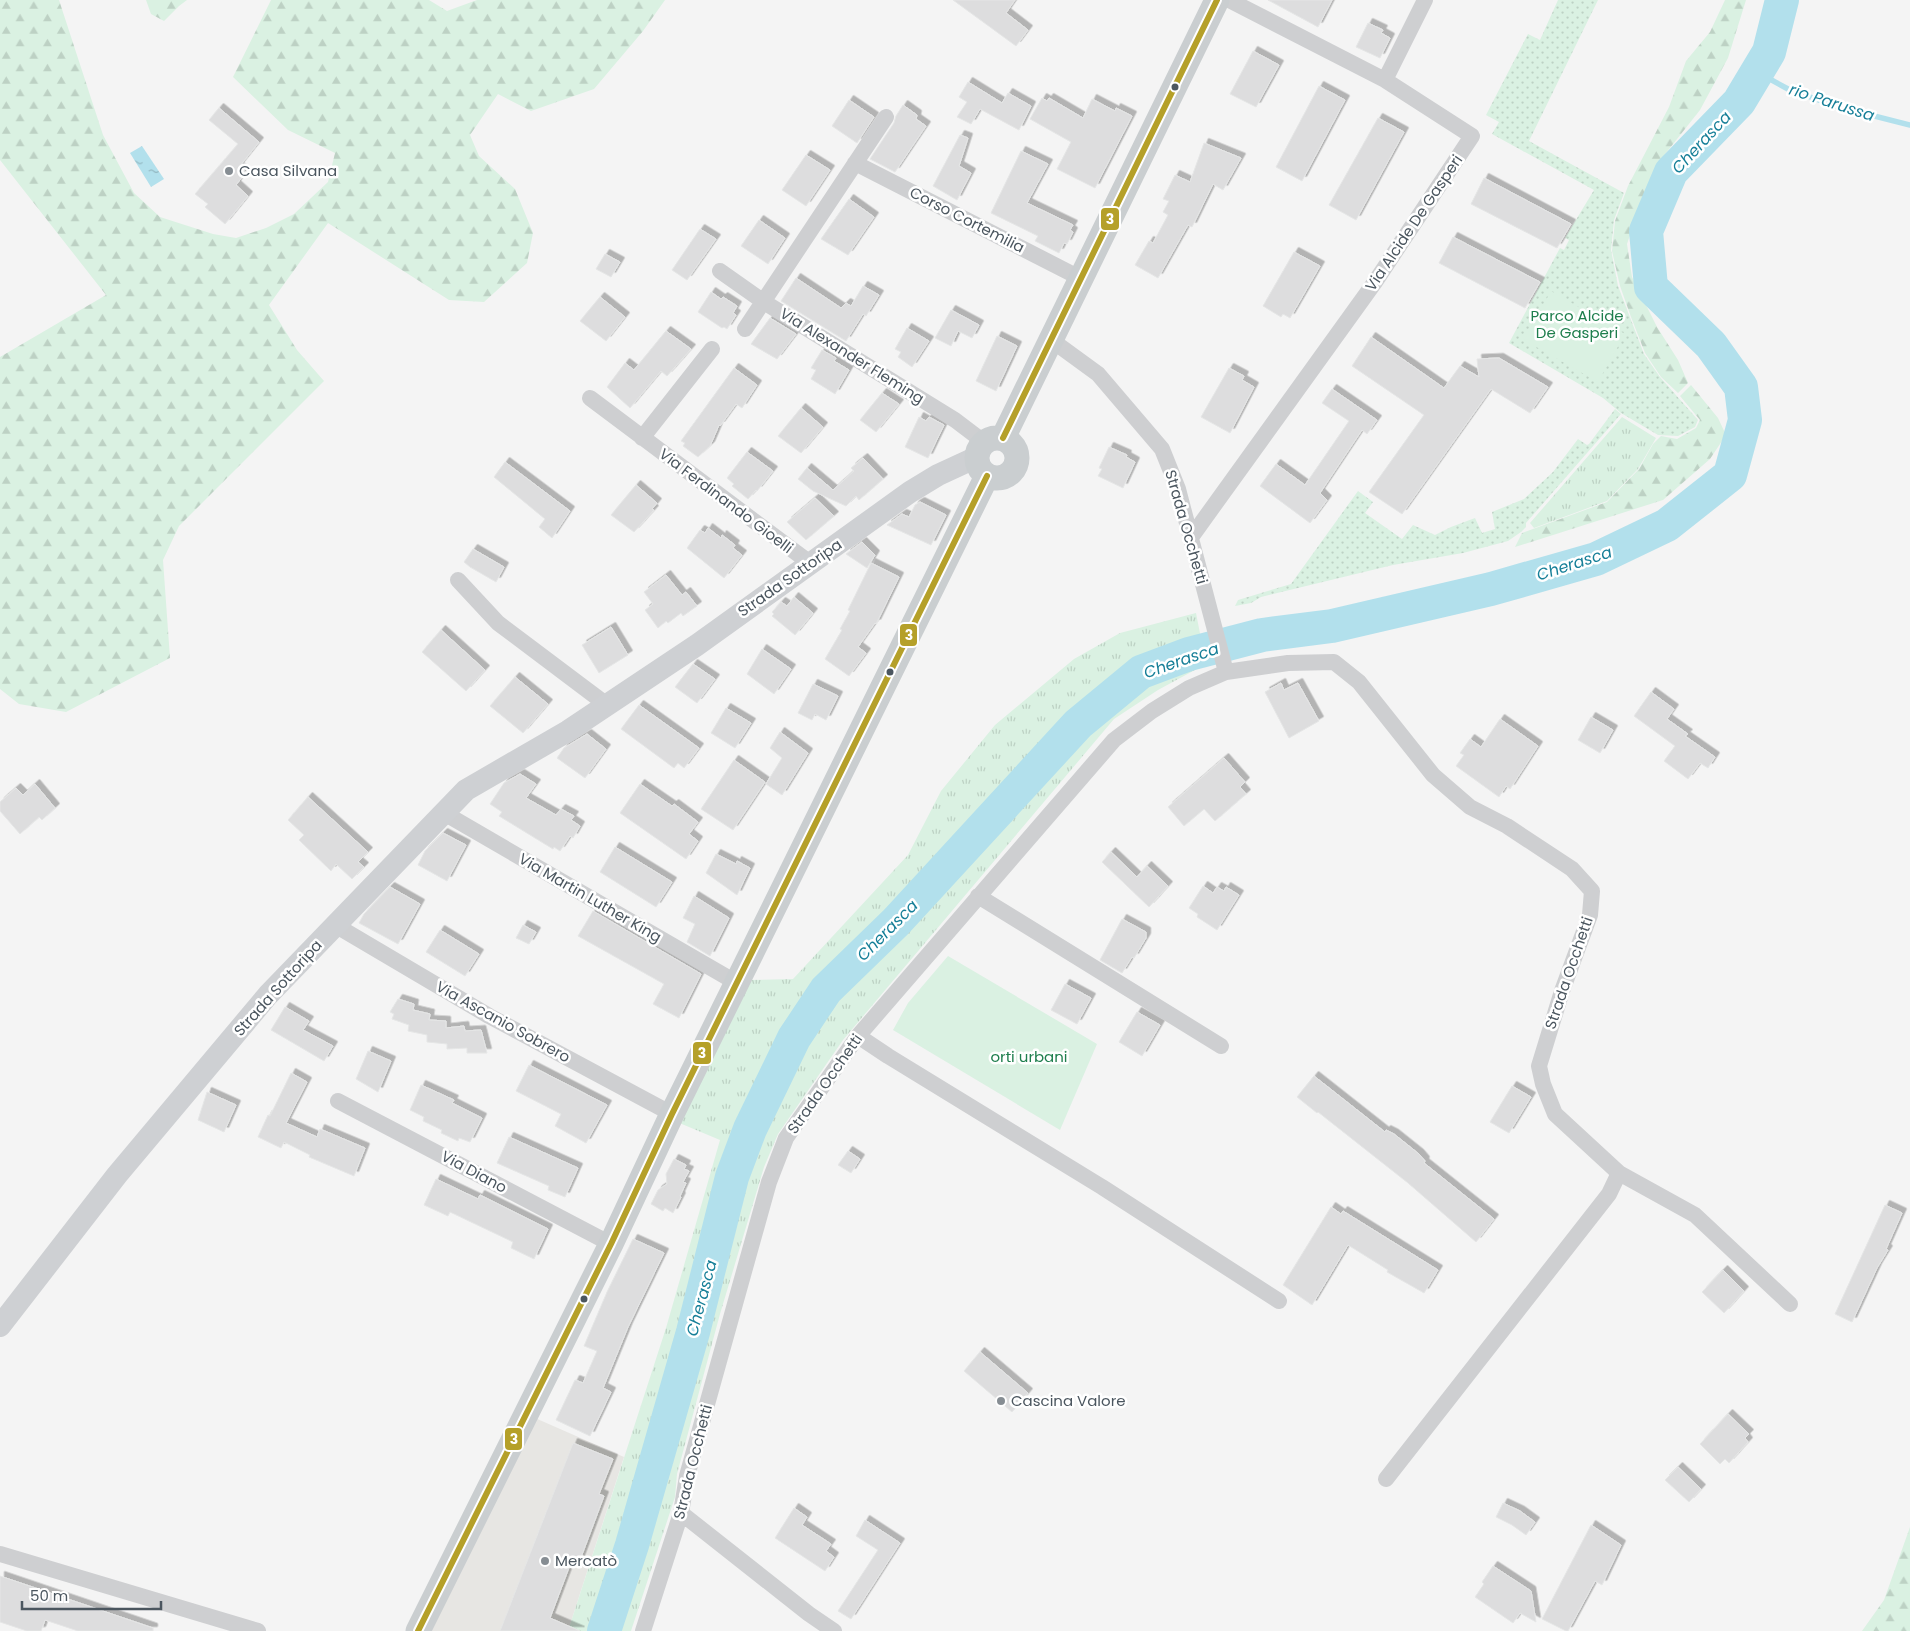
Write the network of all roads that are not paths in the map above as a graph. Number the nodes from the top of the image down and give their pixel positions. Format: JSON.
{"nodes":[{"id":1,"x":1217,"y":0,"type":"edge"},
{"id":2,"x":1229,"y":0,"type":"edge"},
{"id":3,"x":1425,"y":0,"type":"edge"},
{"id":4,"x":1385,"y":80,"type":"junction"},
{"id":5,"x":886,"y":117,"type":"dead end"},
{"id":6,"x":855,"y":163,"type":"junction"},
{"id":7,"x":720,"y":271,"type":"dead end"},
{"id":8,"x":1080,"y":278,"type":"junction"},
{"id":9,"x":764,"y":302,"type":"junction"},
{"id":10,"x":746,"y":329,"type":"dead end"},
{"id":11,"x":1050,"y":339,"type":"junction"},
{"id":12,"x":712,"y":349,"type":"dead end"},
{"id":13,"x":590,"y":398,"type":"dead end"},
{"id":14,"x":642,"y":438,"type":"junction"},
{"id":15,"x":988,"y":453,"type":"junction"},
{"id":16,"x":1192,"y":536,"type":"junction"},
{"id":17,"x":810,"y":563,"type":"junction"},
{"id":18,"x":458,"y":580,"type":"dead end"},
{"id":19,"x":1226,"y":672,"type":"junction"},
{"id":20,"x":607,"y":705,"type":"junction"},
{"id":21,"x":444,"y":813,"type":"junction"},
{"id":22,"x":978,"y":896,"type":"junction"},
{"id":23,"x":335,"y":925,"type":"junction"},
{"id":24,"x":737,"y":983,"type":"junction"},
{"id":25,"x":858,"y":1036,"type":"junction"},
{"id":26,"x":1221,"y":1046,"type":"dead end"},
{"id":27,"x":338,"y":1101,"type":"dead end"},
{"id":28,"x":672,"y":1114,"type":"junction"},
{"id":29,"x":1619,"y":1173,"type":"junction"},
{"id":30,"x":610,"y":1244,"type":"junction"},
{"id":31,"x":1279,"y":1301,"type":"dead end"},
{"id":32,"x":1790,"y":1304,"type":"dead end"},
{"id":33,"x":0,"y":1326,"type":"edge"},
{"id":34,"x":1386,"y":1479,"type":"dead end"},
{"id":35,"x":681,"y":1513,"type":"junction"},
{"id":36,"x":0,"y":1554,"type":"edge"},
{"id":37,"x":258,"y":1631,"type":"edge"},
{"id":38,"x":418,"y":1631,"type":"edge"},
{"id":39,"x":642,"y":1631,"type":"edge"},
{"id":40,"x":834,"y":1631,"type":"edge"}],
"edges":[{"from":1,"to":8,"type":"main road"},
{"from":2,"to":4,"type":"street","name":"Via Alcide De Gasperi"},
{"from":3,"to":4,"type":"street"},
{"from":4,"to":16,"type":"street","name":"Via Alcide De Gasperi"},
{"from":5,"to":6,"type":"street"},
{"from":6,"to":8,"type":"street","name":"Corso Cortemilia"},
{"from":6,"to":9,"type":"street"},
{"from":7,"to":9,"type":"street","name":"Via Alexander Fleming"},
{"from":8,"to":11,"type":"main road"},
{"from":9,"to":10,"type":"street"},
{"from":9,"to":15,"type":"street","name":"Via Alexander Fleming"},
{"from":11,"to":15,"type":"main road"},
{"from":11,"to":16,"type":"street","name":"Strada Occhetti"},
{"from":12,"to":14,"type":"street"},
{"from":13,"to":14,"type":"street","name":"Via Ferdinando Gioelli"},
{"from":14,"to":17,"type":"street","name":"Via Ferdinando Gioelli"},
{"from":15,"to":17,"type":"street","name":"Strada Sottoripa"},
{"from":15,"to":24,"type":"main road"},
{"from":16,"to":19,"type":"street","name":"Strada Occhetti"},
{"from":17,"to":20,"type":"street","name":"Strada Sottoripa"},
{"from":18,"to":20,"type":"street"},
{"from":19,"to":22,"type":"street","name":"Strada Occhetti"},
{"from":19,"to":29,"type":"street","name":"Strada Occhetti"},
{"from":20,"to":21,"type":"street","name":"Strada Sottoripa"},
{"from":21,"to":23,"type":"street","name":"Strada Sottoripa"},
{"from":21,"to":24,"type":"street","name":"Via Martin Luther King"},
{"from":22,"to":25,"type":"street","name":"Strada Occhetti"},
{"from":22,"to":26,"type":"street"},
{"from":23,"to":28,"type":"street","name":"Via Ascanio Sobrero"},
{"from":23,"to":33,"type":"street","name":"Strada Sottoripa"},
{"from":24,"to":28,"type":"main road"},
{"from":25,"to":31,"type":"street"},
{"from":25,"to":35,"type":"street","name":"Strada Occhetti"},
{"from":27,"to":30,"type":"street","name":"Via Diano"},
{"from":28,"to":30,"type":"main road"},
{"from":29,"to":32,"type":"street","name":"Strada Occhetti"},
{"from":29,"to":34,"type":"street"},
{"from":30,"to":38,"type":"main road"},
{"from":35,"to":39,"type":"street","name":"Strada Occhetti"},
{"from":35,"to":40,"type":"street"},
{"from":36,"to":37,"type":"street"}]}
